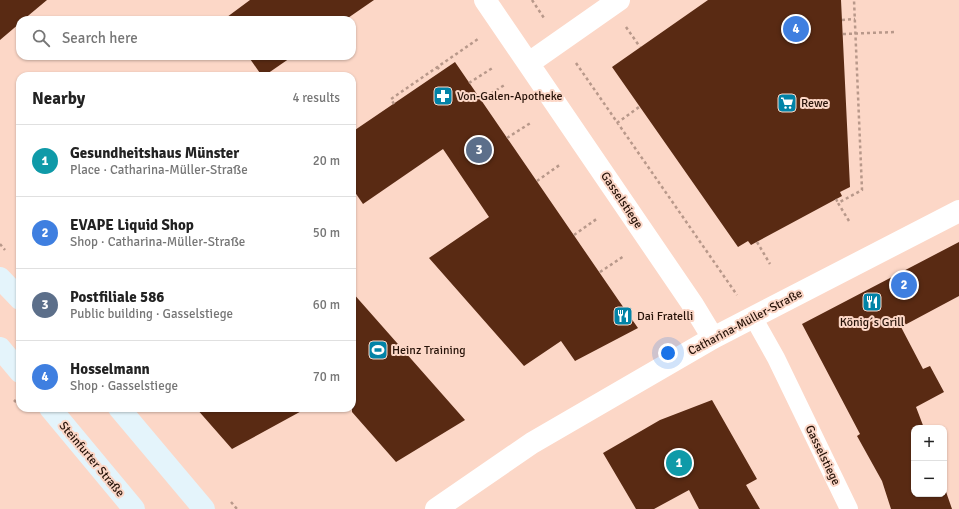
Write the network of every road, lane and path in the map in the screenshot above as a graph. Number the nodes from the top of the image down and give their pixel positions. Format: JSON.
{"nodes":[{"id":1,"x":485,"y":0,"type":"edge"},
{"id":2,"x":532,"y":0,"type":"edge"},
{"id":3,"x":619,"y":0,"type":"edge"},
{"id":4,"x":854,"y":0,"type":"edge"},
{"id":5,"x":855,"y":19,"type":"junction"},
{"id":6,"x":842,"y":20,"type":"dead end"},
{"id":7,"x":501,"y":23,"type":"junction"},
{"id":8,"x":894,"y":32,"type":"dead end"},
{"id":9,"x":855,"y":33,"type":"junction"},
{"id":10,"x":843,"y":34,"type":"dead end"},
{"id":11,"x":560,"y":41,"type":"junction"},
{"id":12,"x":529,"y":62,"type":"junction"},
{"id":13,"x":437,"y":67,"type":"junction"},
{"id":14,"x":494,"y":67,"type":"dead end"},
{"id":15,"x":441,"y":72,"type":"dead end"},
{"id":16,"x":469,"y":83,"type":"dead end"},
{"id":17,"x":506,"y":84,"type":"dead end"},
{"id":18,"x":481,"y":100,"type":"dead end"},
{"id":19,"x":394,"y":104,"type":"dead end"},
{"id":20,"x":639,"y":107,"type":"dead end"},
{"id":21,"x":532,"y":122,"type":"dead end"},
{"id":22,"x":617,"y":123,"type":"junction"},
{"id":23,"x":508,"y":138,"type":"dead end"},
{"id":24,"x":561,"y":164,"type":"dead end"},
{"id":25,"x":537,"y":181,"type":"dead end"},
{"id":26,"x":836,"y":199,"type":"dead end"},
{"id":27,"x":838,"y":203,"type":"junction"},
{"id":28,"x":959,"y":211,"type":"edge"},
{"id":29,"x":598,"y":218,"type":"dead end"},
{"id":30,"x":849,"y":221,"type":"dead end"},
{"id":31,"x":574,"y":235,"type":"dead end"},
{"id":32,"x":757,"y":242,"type":"dead end"},
{"id":33,"x":624,"y":256,"type":"dead end"},
{"id":34,"x":770,"y":264,"type":"dead end"},
{"id":35,"x":600,"y":272,"type":"dead end"},
{"id":36,"x":0,"y":278,"type":"edge"},
{"id":37,"x":16,"y":295,"type":"edge"},
{"id":38,"x":753,"y":317,"type":"junction"},
{"id":39,"x":713,"y":338,"type":"junction"},
{"id":40,"x":0,"y":348,"type":"edge"},
{"id":41,"x":16,"y":367,"type":"edge"},
{"id":42,"x":53,"y":412,"type":"edge"},
{"id":43,"x":122,"y":412,"type":"edge"},
{"id":44,"x":134,"y":509,"type":"edge"},
{"id":45,"x":204,"y":509,"type":"edge"},
{"id":46,"x":436,"y":509,"type":"edge"},
{"id":47,"x":849,"y":509,"type":"edge"}],
"edges":[{"from":1,"to":7,"type":"street","name":"Gasselstiege"},
{"from":2,"to":11,"type":"path"},
{"from":3,"to":11,"type":"street"},
{"from":4,"to":5,"type":"path"},
{"from":5,"to":6,"type":"path"},
{"from":5,"to":9,"type":"path"},
{"from":7,"to":12,"type":"street","name":"Gasselstiege"},
{"from":7,"to":13,"type":"path"},
{"from":8,"to":9,"type":"path"},
{"from":9,"to":10,"type":"path"},
{"from":9,"to":27,"type":"path"},
{"from":11,"to":12,"type":"street"},
{"from":11,"to":22,"type":"path"},
{"from":12,"to":39,"type":"street","name":"Gasselstiege"},
{"from":13,"to":15,"type":"path"},
{"from":13,"to":19,"type":"path"},
{"from":14,"to":16,"type":"path"},
{"from":17,"to":18,"type":"path"},
{"from":20,"to":22,"type":"path"},
{"from":21,"to":23,"type":"path"},
{"from":22,"to":38,"type":"path"},
{"from":24,"to":25,"type":"path"},
{"from":26,"to":27,"type":"path"},
{"from":27,"to":30,"type":"path"},
{"from":28,"to":38,"type":"street","name":"Catharina-Müller-Straße"},
{"from":29,"to":31,"type":"path"},
{"from":32,"to":34,"type":"path"},
{"from":33,"to":35,"type":"path"},
{"from":36,"to":37,"type":"main road"},
{"from":38,"to":39,"type":"street","name":"Catharina-Müller-Straße"},
{"from":38,"to":47,"type":"lane","name":"Gasselstiege"},
{"from":39,"to":46,"type":"street","name":"Catharina-Müller-Straße"},
{"from":40,"to":41,"type":"main road"},
{"from":42,"to":44,"type":"main road","name":"Steinfurter Straße"},
{"from":43,"to":45,"type":"main road"}]}
